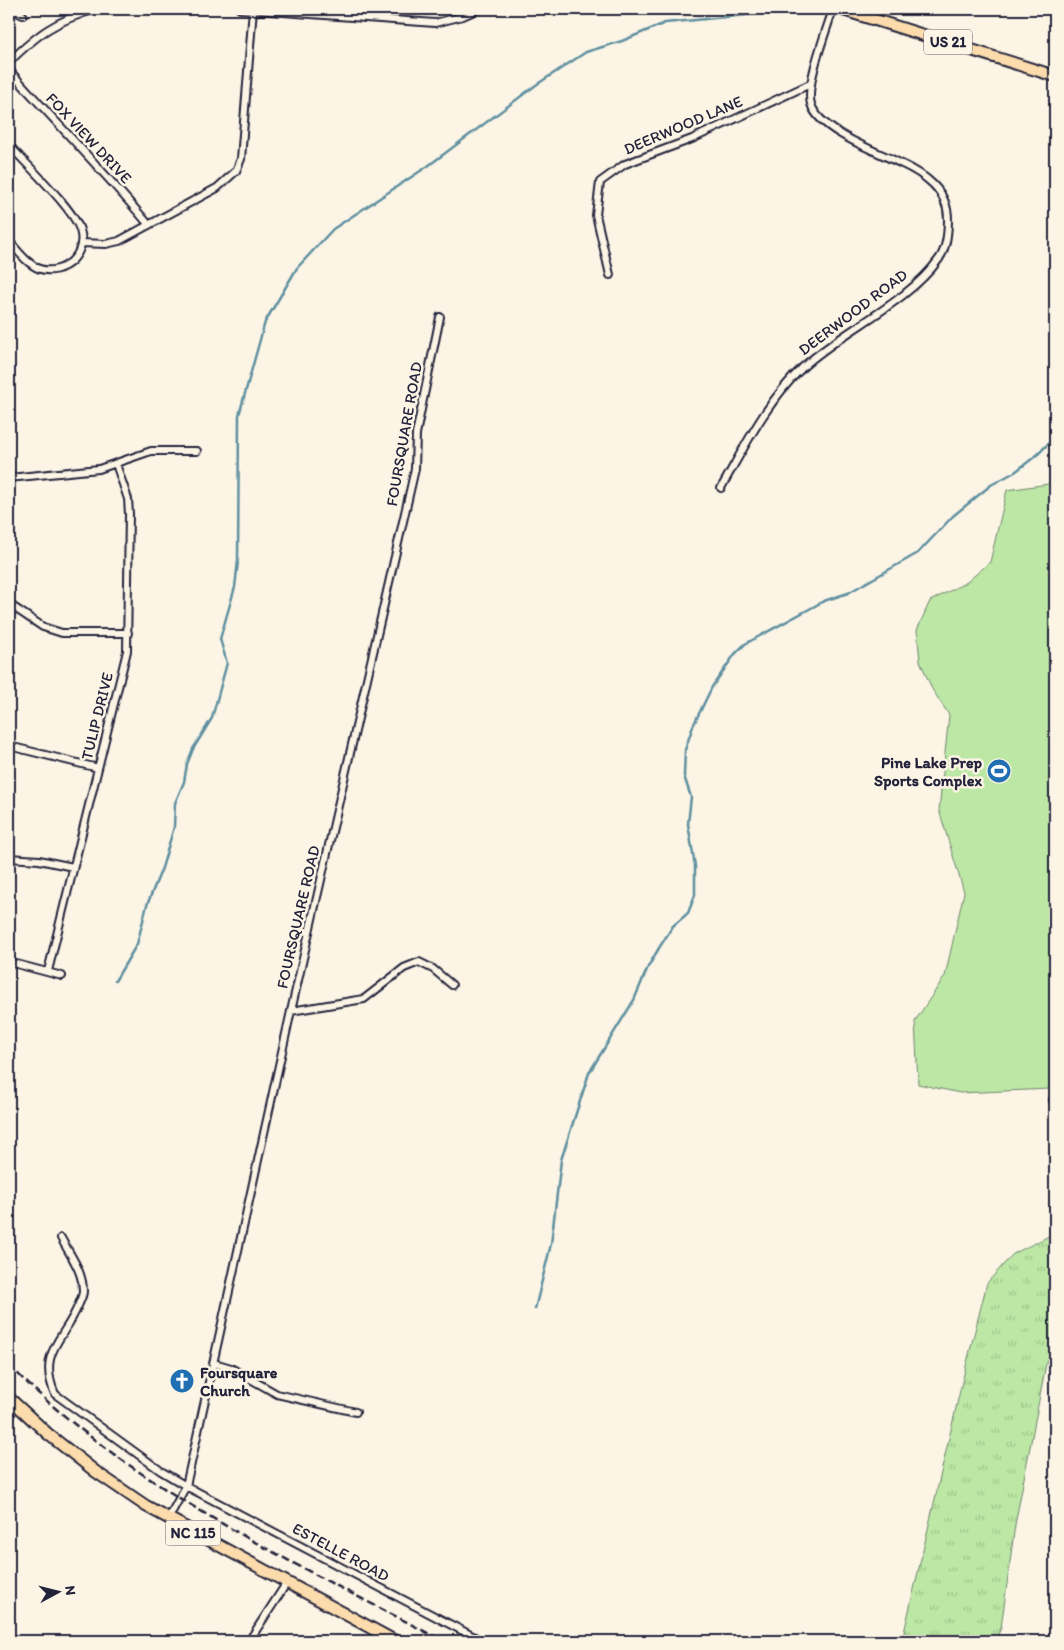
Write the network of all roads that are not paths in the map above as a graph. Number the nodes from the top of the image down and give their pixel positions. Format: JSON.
{"nodes":[{"id":1,"x":10,"y":9,"type":"edge"},
{"id":2,"x":96,"y":9,"type":"edge"},
{"id":3,"x":240,"y":9,"type":"edge"},
{"id":4,"x":253,"y":9,"type":"edge"},
{"id":5,"x":479,"y":9,"type":"edge"},
{"id":6,"x":833,"y":9,"type":"edge"},
{"id":7,"x":840,"y":9,"type":"edge"},
{"id":8,"x":23,"y":15,"type":"dead end"},
{"id":9,"x":9,"y":62,"type":"edge"},
{"id":10,"x":9,"y":70,"type":"edge"},
{"id":11,"x":1055,"y":76,"type":"edge"},
{"id":12,"x":810,"y":84,"type":"junction"},
{"id":13,"x":9,"y":145,"type":"edge"},
{"id":14,"x":148,"y":225,"type":"junction"},
{"id":15,"x":9,"y":241,"type":"edge"},
{"id":16,"x":81,"y":243,"type":"junction"},
{"id":17,"x":610,"y":275,"type":"dead end"},
{"id":18,"x":440,"y":316,"type":"dead end"},
{"id":19,"x":197,"y":451,"type":"dead end"},
{"id":20,"x":116,"y":464,"type":"junction"},
{"id":21,"x":9,"y":478,"type":"edge"},
{"id":22,"x":721,"y":488,"type":"dead end"},
{"id":23,"x":9,"y":604,"type":"edge"},
{"id":24,"x":128,"y":633,"type":"junction"},
{"id":25,"x":9,"y":746,"type":"edge"},
{"id":26,"x":98,"y":768,"type":"junction"},
{"id":27,"x":9,"y":858,"type":"edge"},
{"id":28,"x":73,"y":868,"type":"junction"},
{"id":29,"x":9,"y":962,"type":"edge"},
{"id":30,"x":48,"y":971,"type":"junction"},
{"id":31,"x":62,"y":976,"type":"dead end"},
{"id":32,"x":452,"y":985,"type":"dead end"},
{"id":33,"x":291,"y":1011,"type":"junction"},
{"id":34,"x":61,"y":1238,"type":"dead end"},
{"id":35,"x":214,"y":1363,"type":"junction"},
{"id":36,"x":9,"y":1398,"type":"edge"},
{"id":37,"x":356,"y":1412,"type":"dead end"},
{"id":38,"x":186,"y":1486,"type":"junction"},
{"id":39,"x":168,"y":1519,"type":"junction"},
{"id":40,"x":286,"y":1584,"type":"junction"},
{"id":41,"x":249,"y":1641,"type":"edge"},
{"id":42,"x":395,"y":1641,"type":"edge"},
{"id":43,"x":482,"y":1641,"type":"edge"}],
"edges":[{"from":1,"to":8,"type":"street"},
{"from":2,"to":9,"type":"street"},
{"from":3,"to":4,"type":"street"},
{"from":4,"to":5,"type":"street"},
{"from":4,"to":14,"type":"street"},
{"from":6,"to":12,"type":"street","name":"DEERWOOD ROAD"},
{"from":7,"to":11,"type":"main road","number":"US 21"},
{"from":10,"to":14,"type":"street","name":"FOX VIEW DRIVE"},
{"from":12,"to":17,"type":"street","name":"DEERWOOD LANE"},
{"from":12,"to":22,"type":"street","name":"DEERWOOD ROAD"},
{"from":13,"to":16,"type":"street"},
{"from":14,"to":16,"type":"street"},
{"from":15,"to":16,"type":"street"},
{"from":18,"to":33,"type":"street","name":"FOURSQUARE ROAD"},
{"from":19,"to":20,"type":"street"},
{"from":20,"to":21,"type":"street"},
{"from":20,"to":24,"type":"street","name":"TULIP DRIVE"},
{"from":23,"to":24,"type":"street"},
{"from":24,"to":26,"type":"street","name":"TULIP DRIVE"},
{"from":25,"to":26,"type":"street"},
{"from":26,"to":28,"type":"street","name":"TULIP DRIVE"},
{"from":27,"to":28,"type":"street"},
{"from":28,"to":30,"type":"street","name":"TULIP DRIVE"},
{"from":29,"to":30,"type":"street"},
{"from":30,"to":31,"type":"street"},
{"from":32,"to":33,"type":"street"},
{"from":33,"to":35,"type":"street","name":"FOURSQUARE ROAD"},
{"from":34,"to":38,"type":"street","name":"ESTELLE ROAD"},
{"from":35,"to":37,"type":"street"},
{"from":35,"to":38,"type":"street","name":"FOURSQUARE ROAD"},
{"from":36,"to":39,"type":"main road","number":"NC 115"},
{"from":38,"to":39,"type":"street","name":"FOURSQUARE ROAD"},
{"from":38,"to":43,"type":"street","name":"ESTELLE ROAD"},
{"from":39,"to":40,"type":"main road","number":"NC 115"},
{"from":40,"to":41,"type":"street"},
{"from":40,"to":42,"type":"main road","number":"NC 115"}]}
